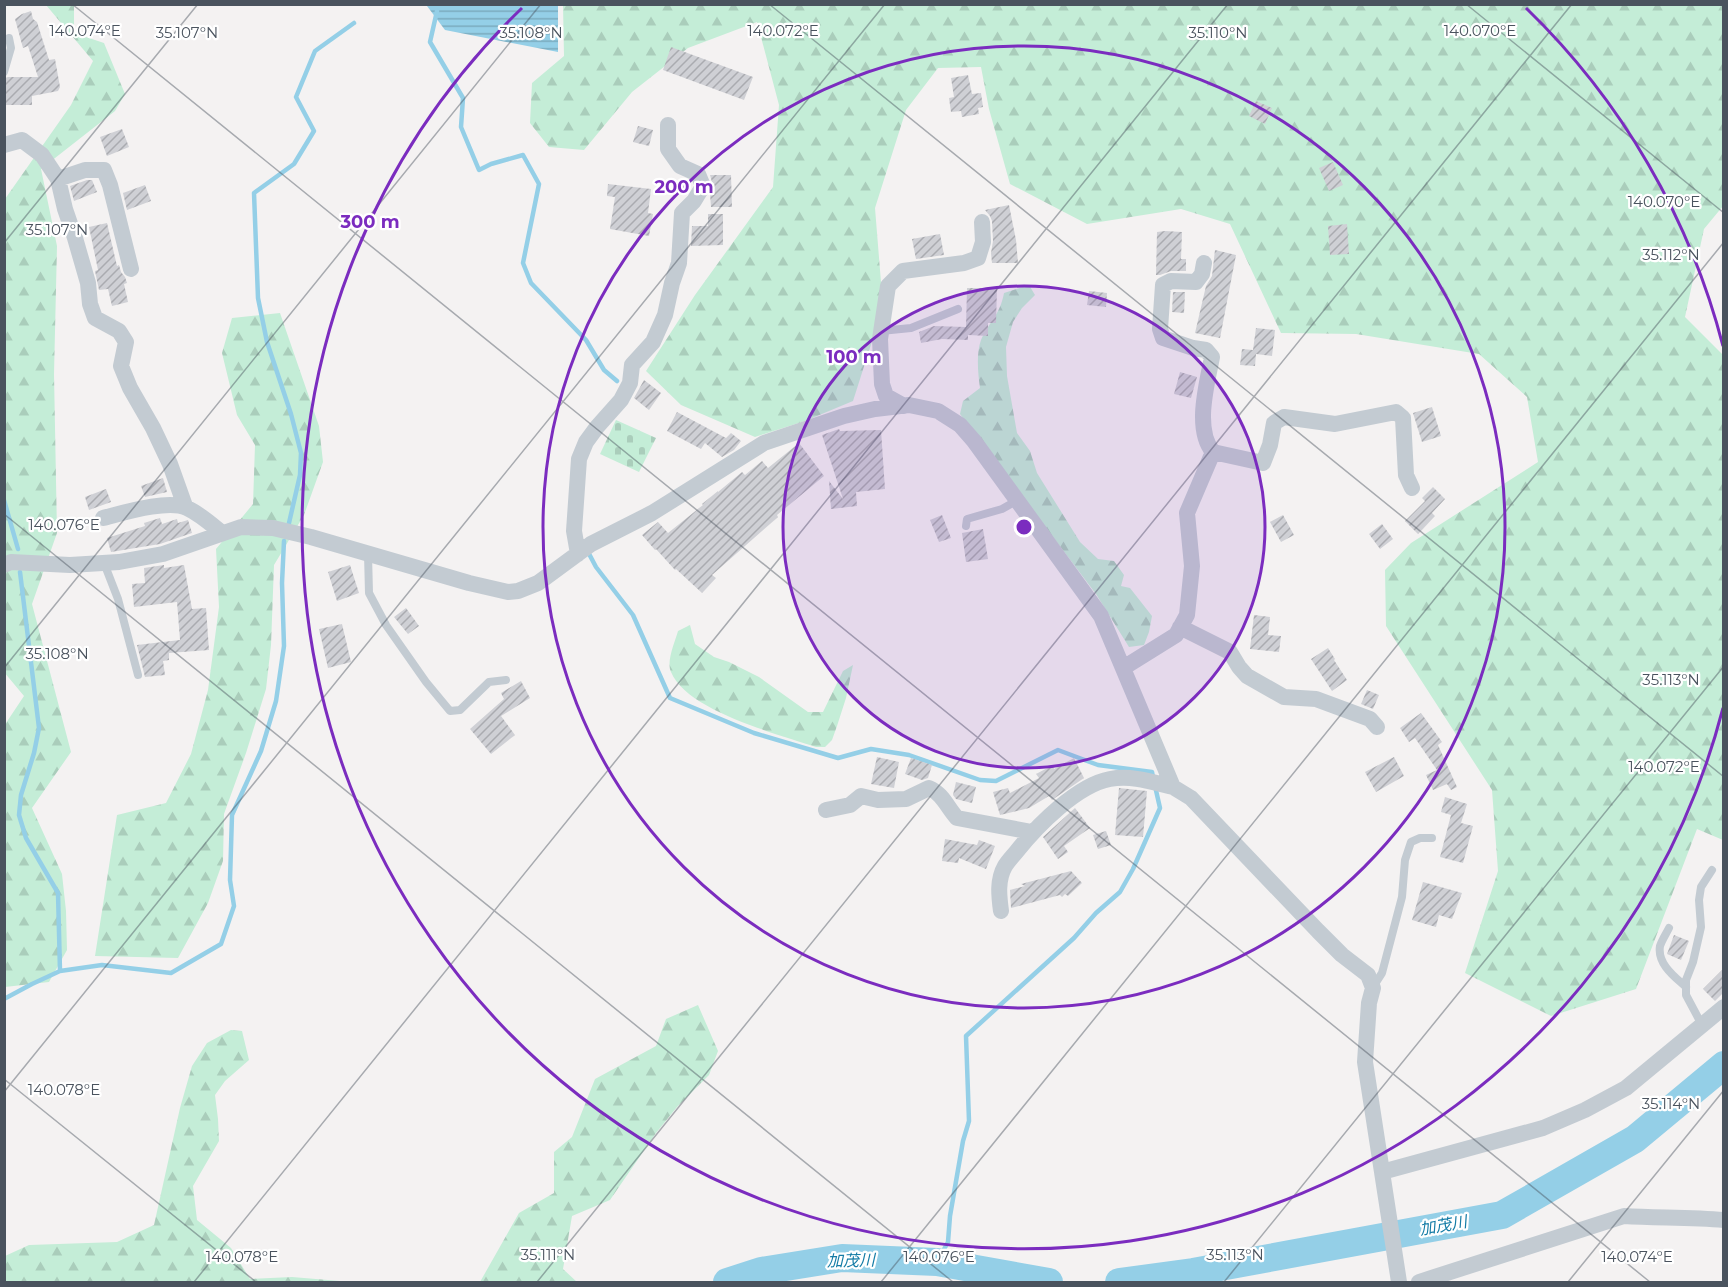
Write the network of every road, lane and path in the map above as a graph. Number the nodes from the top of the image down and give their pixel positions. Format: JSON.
{"nodes":[{"id":1,"x":9,"y":38,"type":"dead end"},
{"id":2,"x":4,"y":72,"type":"edge"},
{"id":3,"x":668,"y":125,"type":"dead end"},
{"id":4,"x":4,"y":145,"type":"edge"},
{"id":5,"x":58,"y":179,"type":"junction"},
{"id":6,"x":982,"y":222,"type":"dead end"},
{"id":7,"x":1204,"y":263,"type":"dead end"},
{"id":8,"x":131,"y":269,"type":"dead end"},
{"id":9,"x":958,"y":309,"type":"dead end"},
{"id":10,"x":881,"y":331,"type":"junction"},
{"id":11,"x":904,"y":406,"type":"junction"},
{"id":12,"x":1213,"y":452,"type":"junction"},
{"id":13,"x":1412,"y":488,"type":"dead end"},
{"id":14,"x":1018,"y":500,"type":"junction"},
{"id":15,"x":185,"y":506,"type":"junction"},
{"id":16,"x":103,"y":518,"type":"dead end"},
{"id":17,"x":966,"y":526,"type":"dead end"},
{"id":18,"x":222,"y":533,"type":"junction"},
{"id":19,"x":583,"y":549,"type":"junction"},
{"id":20,"x":368,"y":554,"type":"junction"},
{"id":21,"x":104,"y":563,"type":"junction"},
{"id":22,"x":4,"y":565,"type":"edge"},
{"id":23,"x":1180,"y":627,"type":"junction"},
{"id":24,"x":1123,"y":668,"type":"junction"},
{"id":25,"x":138,"y":675,"type":"dead end"},
{"id":26,"x":506,"y":680,"type":"dead end"},
{"id":27,"x":1377,"y":727,"type":"dead end"},
{"id":28,"x":1173,"y":787,"type":"junction"},
{"id":29,"x":826,"y":810,"type":"dead end"},
{"id":30,"x":1032,"y":832,"type":"junction"},
{"id":31,"x":1432,"y":838,"type":"dead end"},
{"id":32,"x":1712,"y":870,"type":"dead end"},
{"id":33,"x":1001,"y":911,"type":"dead end"},
{"id":34,"x":1669,"y":928,"type":"dead end"},
{"id":35,"x":1373,"y":987,"type":"junction"},
{"id":36,"x":1686,"y":987,"type":"junction"},
{"id":37,"x":1724,"y":1007,"type":"edge"},
{"id":38,"x":1702,"y":1025,"type":"junction"},
{"id":39,"x":1382,"y":1172,"type":"junction"},
{"id":40,"x":1724,"y":1220,"type":"edge"},
{"id":41,"x":1399,"y":1282,"type":"edge"},
{"id":42,"x":1419,"y":1282,"type":"edge"}],
"edges":[{"from":1,"to":2,"type":"lane"},
{"from":3,"to":19,"type":"street"},
{"from":4,"to":5,"type":"street"},
{"from":5,"to":8,"type":"street"},
{"from":5,"to":15,"type":"street"},
{"from":6,"to":10,"type":"street"},
{"from":7,"to":12,"type":"street"},
{"from":9,"to":10,"type":"lane"},
{"from":10,"to":11,"type":"street"},
{"from":11,"to":14,"type":"street"},
{"from":11,"to":19,"type":"street"},
{"from":12,"to":13,"type":"street"},
{"from":12,"to":23,"type":"street"},
{"from":14,"to":17,"type":"lane"},
{"from":14,"to":24,"type":"street"},
{"from":15,"to":16,"type":"street"},
{"from":15,"to":18,"type":"street"},
{"from":18,"to":20,"type":"street"},
{"from":18,"to":21,"type":"street"},
{"from":19,"to":20,"type":"street"},
{"from":20,"to":26,"type":"lane"},
{"from":21,"to":22,"type":"street"},
{"from":21,"to":25,"type":"lane"},
{"from":23,"to":24,"type":"street"},
{"from":23,"to":27,"type":"street"},
{"from":24,"to":28,"type":"street"},
{"from":28,"to":30,"type":"street"},
{"from":28,"to":35,"type":"street"},
{"from":29,"to":30,"type":"street"},
{"from":30,"to":33,"type":"street"},
{"from":31,"to":35,"type":"lane"},
{"from":32,"to":36,"type":"lane"},
{"from":34,"to":36,"type":"lane"},
{"from":35,"to":39,"type":"street"},
{"from":36,"to":38,"type":"lane"},
{"from":37,"to":38,"type":"street"},
{"from":38,"to":39,"type":"street"},
{"from":39,"to":41,"type":"street"},
{"from":40,"to":42,"type":"street"}]}
